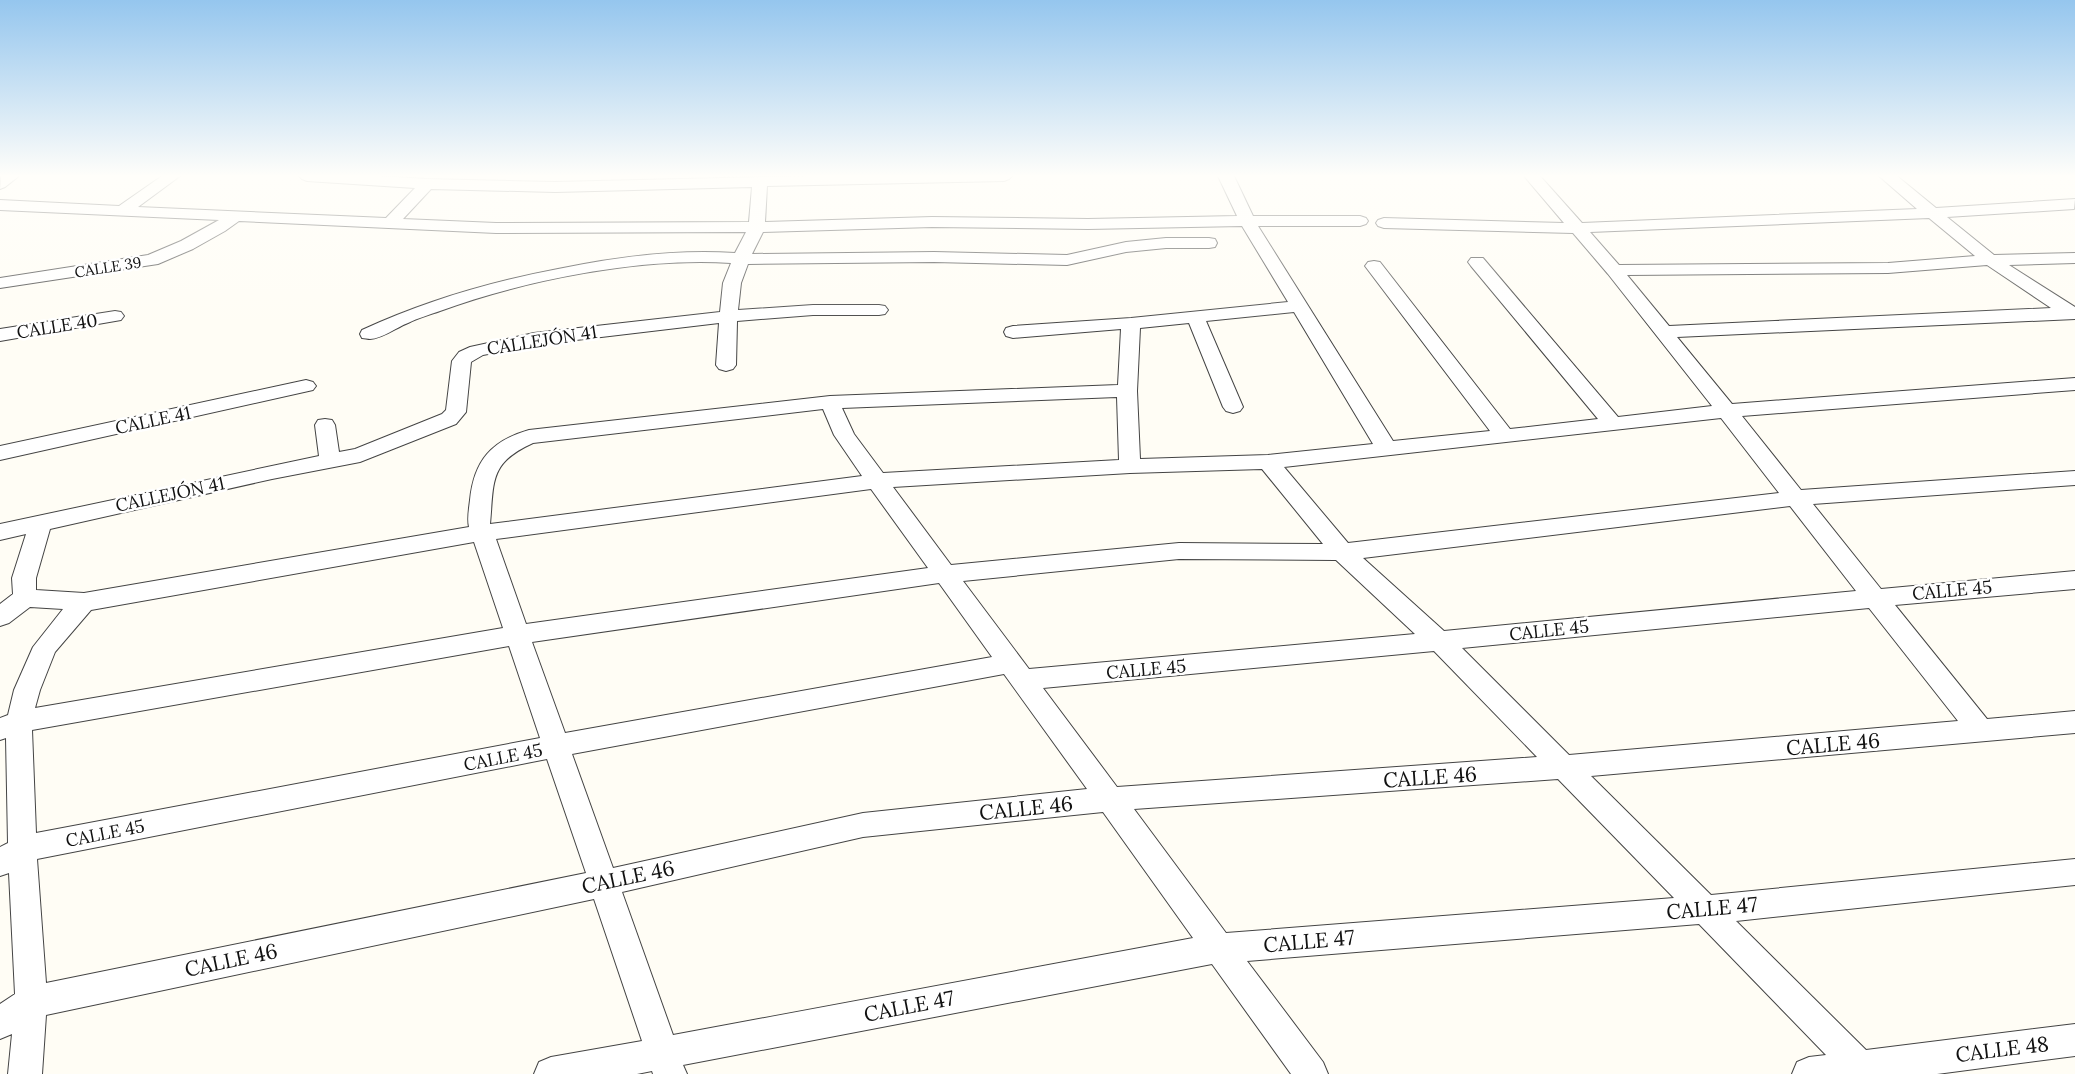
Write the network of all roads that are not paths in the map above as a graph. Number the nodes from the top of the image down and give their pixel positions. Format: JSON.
{"nodes":[{"id":1,"x":222,"y":226,"type":"edge"},
{"id":2,"x":446,"y":226,"type":"edge"},
{"id":3,"x":788,"y":226,"type":"edge"},
{"id":4,"x":1250,"y":226,"type":"edge"},
{"id":5,"x":1504,"y":226,"type":"edge"},
{"id":6,"x":1619,"y":226,"type":"edge"},
{"id":7,"x":1949,"y":226,"type":"edge"},
{"id":8,"x":757,"y":227,"type":"junction"},
{"id":9,"x":1577,"y":228,"type":"junction"},
{"id":10,"x":1210,"y":243,"type":"dead end"},
{"id":11,"x":2075,"y":258,"type":"edge"},
{"id":12,"x":740,"y":259,"type":"junction"},
{"id":13,"x":1990,"y":260,"type":"junction"},
{"id":14,"x":1477,"y":262,"type":"dead end"},
{"id":15,"x":1374,"y":266,"type":"dead end"},
{"id":16,"x":1614,"y":270,"type":"junction"},
{"id":17,"x":0,"y":283,"type":"edge"},
{"id":18,"x":1300,"y":306,"type":"junction"},
{"id":19,"x":879,"y":310,"type":"dead end"},
{"id":20,"x":2073,"y":313,"type":"edge"},
{"id":21,"x":115,"y":316,"type":"dead end"},
{"id":22,"x":728,"y":316,"type":"junction"},
{"id":23,"x":1195,"y":316,"type":"junction"},
{"id":24,"x":1131,"y":323,"type":"junction"},
{"id":25,"x":1013,"y":332,"type":"dead end"},
{"id":26,"x":1664,"y":332,"type":"junction"},
{"id":27,"x":369,"y":334,"type":"dead end"},
{"id":28,"x":0,"y":335,"type":"edge"},
{"id":29,"x":726,"y":365,"type":"dead end"},
{"id":30,"x":2075,"y":384,"type":"edge"},
{"id":31,"x":306,"y":386,"type":"dead end"},
{"id":32,"x":1127,"y":391,"type":"junction"},
{"id":33,"x":830,"y":402,"type":"junction"},
{"id":34,"x":1233,"y":407,"type":"dead end"},
{"id":35,"x":1728,"y":411,"type":"junction"},
{"id":36,"x":1613,"y":424,"type":"junction"},
{"id":37,"x":325,"y":425,"type":"dead end"},
{"id":38,"x":1505,"y":436,"type":"junction"},
{"id":39,"x":1387,"y":449,"type":"junction"},
{"id":40,"x":0,"y":453,"type":"edge"},
{"id":41,"x":330,"y":461,"type":"junction"},
{"id":42,"x":1268,"y":462,"type":"junction"},
{"id":43,"x":1130,"y":466,"type":"junction"},
{"id":44,"x":2075,"y":478,"type":"edge"},
{"id":45,"x":877,"y":481,"type":"junction"},
{"id":46,"x":1796,"y":498,"type":"junction"},
{"id":47,"x":41,"y":522,"type":"junction"},
{"id":48,"x":0,"y":532,"type":"edge"},
{"id":49,"x":483,"y":533,"type":"junction"},
{"id":50,"x":1342,"y":552,"type":"junction"},
{"id":51,"x":945,"y":574,"type":"junction"},
{"id":52,"x":2075,"y":580,"type":"edge"},
{"id":53,"x":1874,"y":597,"type":"junction"},
{"id":54,"x":25,"y":598,"type":"junction"},
{"id":55,"x":84,"y":602,"type":"junction"},
{"id":56,"x":0,"y":617,"type":"edge"},
{"id":57,"x":518,"y":635,"type":"junction"},
{"id":58,"x":1440,"y":642,"type":"junction"},
{"id":59,"x":1017,"y":671,"type":"junction"},
{"id":60,"x":2075,"y":722,"type":"edge"},
{"id":61,"x":10,"y":726,"type":"edge"},
{"id":62,"x":1981,"y":731,"type":"junction"},
{"id":63,"x":557,"y":746,"type":"junction"},
{"id":64,"x":1564,"y":767,"type":"junction"},
{"id":65,"x":1110,"y":800,"type":"junction"},
{"id":66,"x":11,"y":856,"type":"edge"},
{"id":67,"x":2075,"y":872,"type":"edge"},
{"id":68,"x":604,"y":883,"type":"junction"},
{"id":69,"x":1704,"y":910,"type":"junction"},
{"id":70,"x":1219,"y":948,"type":"junction"},
{"id":71,"x":31,"y":1002,"type":"junction"},
{"id":72,"x":0,"y":1023,"type":"edge"},
{"id":73,"x":2075,"y":1040,"type":"edge"},
{"id":74,"x":667,"y":1063,"type":"edge"},
{"id":75,"x":1863,"y":1071,"type":"edge"},
{"id":76,"x":25,"y":1074,"type":"edge"},
{"id":77,"x":551,"y":1074,"type":"edge"},
{"id":78,"x":1311,"y":1074,"type":"edge"},
{"id":79,"x":1809,"y":1074,"type":"edge"}],
"edges":[{"from":1,"to":17,"type":"street","name":"CALLE 39"},
{"from":2,"to":8,"type":"street"},
{"from":3,"to":8,"type":"street"},
{"from":4,"to":18,"type":"street"},
{"from":5,"to":9,"type":"street"},
{"from":6,"to":9,"type":"street"},
{"from":7,"to":13,"type":"street"},
{"from":8,"to":12,"type":"street"},
{"from":9,"to":16,"type":"street"},
{"from":10,"to":12,"type":"street"},
{"from":11,"to":13,"type":"street"},
{"from":12,"to":22,"type":"street"},
{"from":12,"to":27,"type":"street"},
{"from":13,"to":16,"type":"street"},
{"from":13,"to":20,"type":"street"},
{"from":14,"to":36,"type":"street"},
{"from":15,"to":38,"type":"street"},
{"from":16,"to":26,"type":"street"},
{"from":18,"to":23,"type":"street"},
{"from":18,"to":39,"type":"street"},
{"from":19,"to":22,"type":"street","name":"CALLEJÓN 41"},
{"from":20,"to":26,"type":"street"},
{"from":21,"to":28,"type":"street","name":"CALLE 40"},
{"from":22,"to":29,"type":"street"},
{"from":22,"to":41,"type":"street","name":"CALLEJÓN 41"},
{"from":23,"to":24,"type":"street"},
{"from":23,"to":34,"type":"street"},
{"from":24,"to":25,"type":"street"},
{"from":24,"to":32,"type":"street"},
{"from":26,"to":35,"type":"street"},
{"from":30,"to":35,"type":"street"},
{"from":31,"to":40,"type":"street","name":"CALLE 41"},
{"from":32,"to":33,"type":"street"},
{"from":32,"to":43,"type":"street"},
{"from":33,"to":45,"type":"street"},
{"from":33,"to":49,"type":"street"},
{"from":35,"to":36,"type":"street"},
{"from":35,"to":46,"type":"street"},
{"from":36,"to":38,"type":"street"},
{"from":37,"to":41,"type":"street"},
{"from":38,"to":39,"type":"street"},
{"from":39,"to":42,"type":"street"},
{"from":41,"to":47,"type":"street","name":"CALLEJÓN 41"},
{"from":42,"to":43,"type":"street"},
{"from":42,"to":50,"type":"street"},
{"from":43,"to":45,"type":"street"},
{"from":44,"to":46,"type":"street"},
{"from":45,"to":49,"type":"street"},
{"from":45,"to":51,"type":"street"},
{"from":46,"to":50,"type":"street"},
{"from":46,"to":53,"type":"street"},
{"from":47,"to":48,"type":"street","name":"CALLEJÓN 41"},
{"from":47,"to":54,"type":"street"},
{"from":49,"to":55,"type":"street"},
{"from":49,"to":57,"type":"street"},
{"from":50,"to":51,"type":"street"},
{"from":50,"to":58,"type":"street"},
{"from":51,"to":57,"type":"street"},
{"from":51,"to":59,"type":"street"},
{"from":52,"to":53,"type":"street","name":"CALLE 45"},
{"from":53,"to":58,"type":"street","name":"CALLE 45"},
{"from":53,"to":62,"type":"street"},
{"from":54,"to":55,"type":"street"},
{"from":54,"to":56,"type":"street"},
{"from":55,"to":61,"type":"street"},
{"from":57,"to":61,"type":"street"},
{"from":57,"to":63,"type":"street"},
{"from":58,"to":59,"type":"street","name":"CALLE 45"},
{"from":58,"to":64,"type":"street"},
{"from":59,"to":63,"type":"street","name":"CALLE 45"},
{"from":59,"to":65,"type":"street"},
{"from":60,"to":62,"type":"street","name":"CALLE 46"},
{"from":61,"to":66,"type":"street"},
{"from":62,"to":64,"type":"street","name":"CALLE 46"},
{"from":63,"to":66,"type":"street","name":"CALLE 45"},
{"from":63,"to":68,"type":"street"},
{"from":64,"to":65,"type":"street","name":"CALLE 46"},
{"from":64,"to":69,"type":"street"},
{"from":65,"to":68,"type":"street","name":"CALLE 46"},
{"from":65,"to":70,"type":"street"},
{"from":66,"to":71,"type":"street"},
{"from":67,"to":69,"type":"street","name":"CALLE 47"},
{"from":68,"to":71,"type":"street","name":"CALLE 46"},
{"from":68,"to":74,"type":"street"},
{"from":69,"to":70,"type":"street","name":"CALLE 47"},
{"from":69,"to":75,"type":"street"},
{"from":70,"to":74,"type":"street","name":"CALLE 47"},
{"from":70,"to":78,"type":"street"},
{"from":71,"to":72,"type":"street","name":"CALLE 46"},
{"from":71,"to":76,"type":"street"},
{"from":73,"to":75,"type":"street","name":"CALLE 48"},
{"from":74,"to":77,"type":"street","name":"CALLE 47"},
{"from":75,"to":79,"type":"street","name":"CALLE 48"}]}
